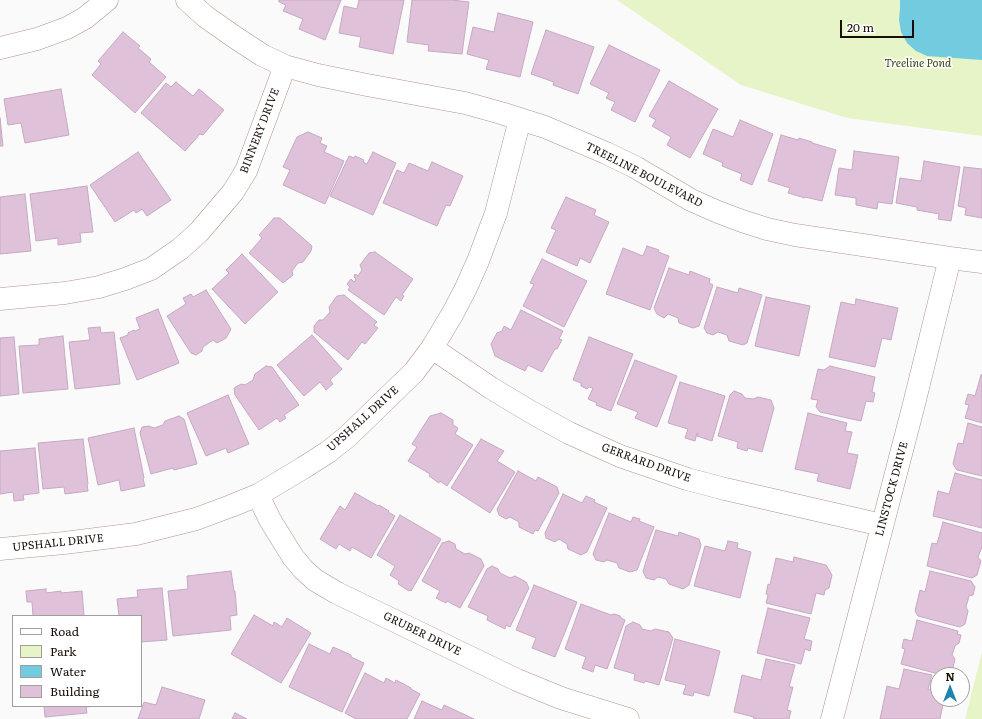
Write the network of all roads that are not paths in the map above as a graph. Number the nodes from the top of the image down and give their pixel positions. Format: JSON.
{"nodes":[{"id":1,"x":106,"y":0,"type":"edge"},
{"id":2,"x":187,"y":0,"type":"edge"},
{"id":3,"x":0,"y":48,"type":"edge"},
{"id":4,"x":285,"y":66,"type":"junction"},
{"id":5,"x":520,"y":119,"type":"junction"},
{"id":6,"x":950,"y":258,"type":"junction"},
{"id":7,"x":982,"y":262,"type":"edge"},
{"id":8,"x":0,"y":299,"type":"edge"},
{"id":9,"x":432,"y":348,"type":"junction"},
{"id":10,"x":258,"y":494,"type":"junction"},
{"id":11,"x":882,"y":525,"type":"junction"},
{"id":12,"x":0,"y":549,"type":"edge"},
{"id":13,"x":628,"y":719,"type":"edge"},
{"id":14,"x":832,"y":719,"type":"edge"}],
"edges":[{"from":1,"to":3,"type":"street"},
{"from":2,"to":4,"type":"street","name":"TREELINE BOULEVARD"},
{"from":4,"to":5,"type":"street","name":"TREELINE BOULEVARD"},
{"from":4,"to":8,"type":"street","name":"BINNERY DRIVE"},
{"from":5,"to":6,"type":"street","name":"TREELINE BOULEVARD"},
{"from":5,"to":9,"type":"street","name":"UPSHALL DRIVE"},
{"from":6,"to":7,"type":"street","name":"TREELINE BOULEVARD"},
{"from":6,"to":11,"type":"street","name":"LINSTOCK DRIVE"},
{"from":9,"to":10,"type":"street","name":"UPSHALL DRIVE"},
{"from":9,"to":11,"type":"street","name":"GERRARD DRIVE"},
{"from":10,"to":12,"type":"street","name":"UPSHALL DRIVE"},
{"from":10,"to":13,"type":"street","name":"GRUBER DRIVE"},
{"from":11,"to":14,"type":"street","name":"LINSTOCK DRIVE"}]}
